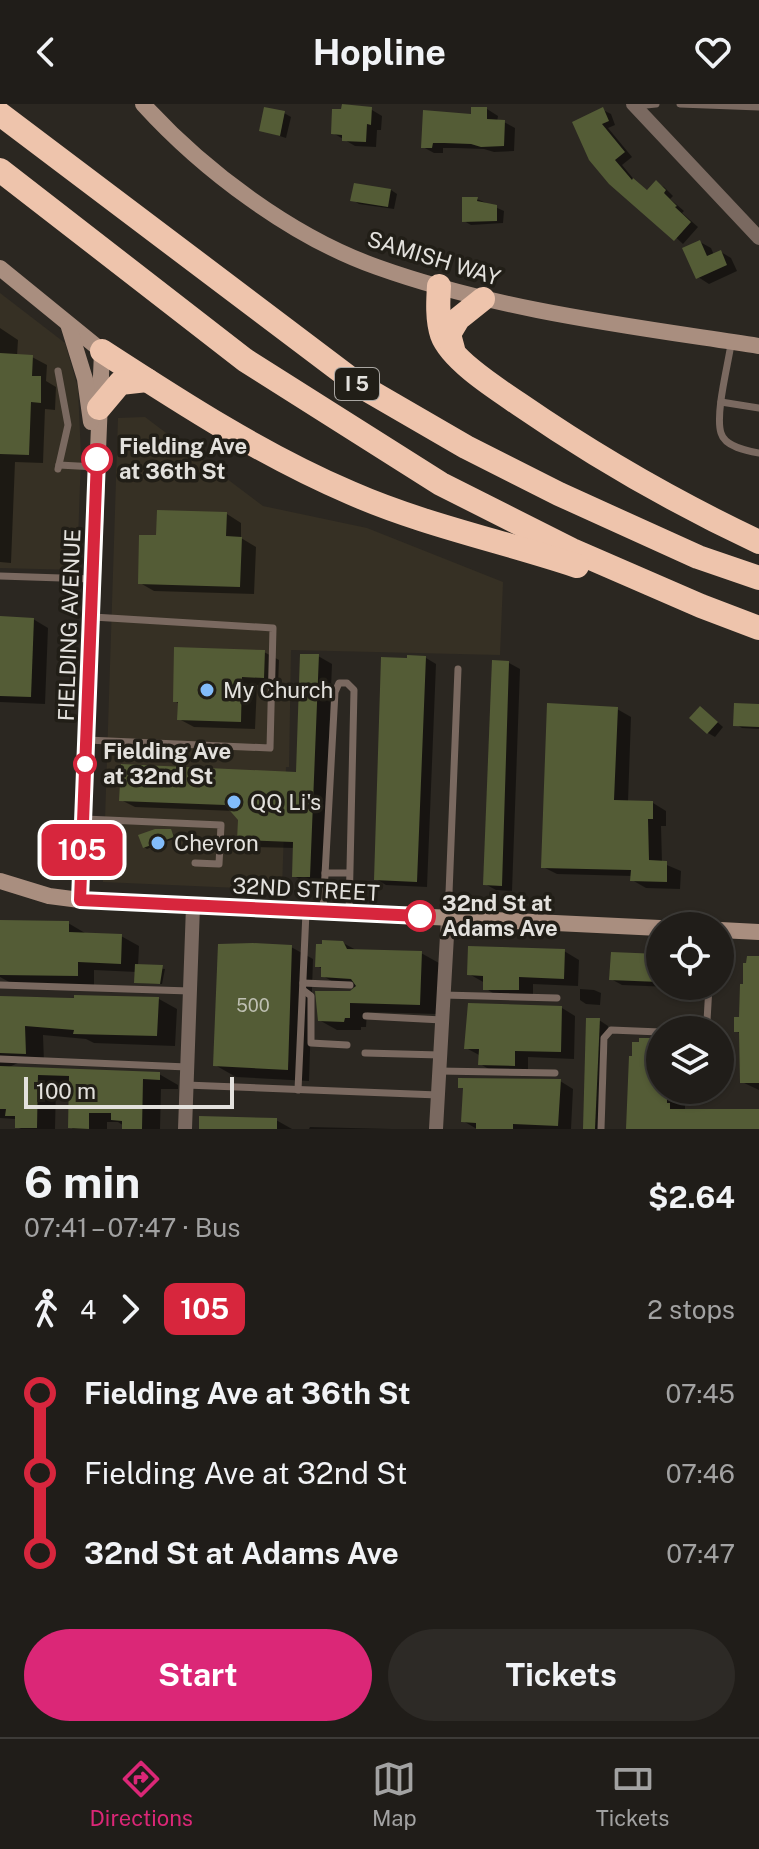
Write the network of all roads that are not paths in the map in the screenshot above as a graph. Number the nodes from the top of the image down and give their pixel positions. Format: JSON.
{"nodes":[{"id":1,"x":143,"y":104,"type":"edge"},
{"id":2,"x":656,"y":104,"type":"edge"},
{"id":3,"x":680,"y":104,"type":"edge"},
{"id":4,"x":633,"y":105,"type":"edge"},
{"id":5,"x":742,"y":106,"type":"edge"},
{"id":6,"x":759,"y":107,"type":"edge"},
{"id":7,"x":0,"y":114,"type":"edge"},
{"id":8,"x":0,"y":170,"type":"edge"},
{"id":9,"x":759,"y":238,"type":"edge"},
{"id":10,"x":0,"y":268,"type":"edge"},
{"id":11,"x":439,"y":286,"type":"junction"},
{"id":12,"x":483,"y":299,"type":"junction"},
{"id":13,"x":67,"y":322,"type":"junction"},
{"id":14,"x":731,"y":341,"type":"junction"},
{"id":15,"x":759,"y":346,"type":"edge"},
{"id":16,"x":453,"y":349,"type":"junction"},
{"id":17,"x":102,"y":351,"type":"junction"},
{"id":18,"x":58,"y":371,"type":"dead end"},
{"id":19,"x":147,"y":380,"type":"junction"},
{"id":20,"x":721,"y":402,"type":"junction"},
{"id":21,"x":99,"y":408,"type":"junction"},
{"id":22,"x":759,"y":408,"type":"edge"},
{"id":23,"x":759,"y":453,"type":"edge"},
{"id":24,"x":96,"y":463,"type":"junction"},
{"id":25,"x":759,"y":542,"type":"edge"},
{"id":26,"x":0,"y":576,"type":"edge"},
{"id":27,"x":759,"y":578,"type":"edge"},
{"id":28,"x":92,"y":579,"type":"junction"},
{"id":29,"x":701,"y":606,"type":"junction"},
{"id":30,"x":91,"y":617,"type":"junction"},
{"id":31,"x":759,"y":628,"type":"edge"},
{"id":32,"x":458,"y":669,"type":"dead end"},
{"id":33,"x":86,"y":740,"type":"junction"},
{"id":34,"x":83,"y":819,"type":"junction"},
{"id":35,"x":195,"y":863,"type":"dead end"},
{"id":36,"x":325,"y":873,"type":"junction"},
{"id":37,"x":349,"y":873,"type":"junction"},
{"id":38,"x":0,"y":881,"type":"edge"},
{"id":39,"x":80,"y":900,"type":"junction"},
{"id":40,"x":193,"y":906,"type":"junction"},
{"id":41,"x":315,"y":911,"type":"junction"},
{"id":42,"x":349,"y":913,"type":"junction"},
{"id":43,"x":448,"y":918,"type":"junction"},
{"id":44,"x":646,"y":927,"type":"edge"},
{"id":45,"x":734,"y":931,"type":"edge"},
{"id":46,"x":759,"y":932,"type":"edge"},
{"id":47,"x":0,"y":985,"type":"edge"},
{"id":48,"x":350,"y":985,"type":"dead end"},
{"id":49,"x":303,"y":987,"type":"junction"},
{"id":50,"x":190,"y":991,"type":"junction"},
{"id":51,"x":443,"y":995,"type":"junction"},
{"id":52,"x":557,"y":998,"type":"dead end"},
{"id":53,"x":366,"y":1016,"type":"dead end"},
{"id":54,"x":442,"y":1020,"type":"junction"},
{"id":55,"x":646,"y":1031,"type":"edge"},
{"id":56,"x":347,"y":1045,"type":"dead end"},
{"id":57,"x":365,"y":1053,"type":"dead end"},
{"id":58,"x":440,"y":1055,"type":"junction"},
{"id":59,"x":0,"y":1059,"type":"edge"},
{"id":60,"x":187,"y":1067,"type":"junction"},
{"id":61,"x":439,"y":1071,"type":"junction"},
{"id":62,"x":555,"y":1073,"type":"dead end"},
{"id":63,"x":186,"y":1085,"type":"junction"},
{"id":64,"x":298,"y":1090,"type":"junction"},
{"id":65,"x":438,"y":1095,"type":"junction"},
{"id":66,"x":185,"y":1129,"type":"edge"},
{"id":67,"x":436,"y":1129,"type":"edge"},
{"id":68,"x":601,"y":1129,"type":"edge"}],
"edges":[{"from":1,"to":11,"type":"street","name":"SAMISH WAY"},
{"from":2,"to":4,"type":"lane"},
{"from":3,"to":5,"type":"lane"},
{"from":4,"to":9,"type":"street"},
{"from":5,"to":6,"type":"lane"},
{"from":7,"to":27,"type":"highway","number":"I 5"},
{"from":8,"to":29,"type":"highway","number":"I 5"},
{"from":10,"to":13,"type":"street"},
{"from":11,"to":12,"type":"street","name":"SAMISH WAY"},
{"from":11,"to":16,"type":"highway"},
{"from":12,"to":14,"type":"street","name":"SAMISH WAY"},
{"from":12,"to":16,"type":"highway"},
{"from":13,"to":17,"type":"street"},
{"from":13,"to":24,"type":"street"},
{"from":14,"to":15,"type":"street","name":"SAMISH WAY"},
{"from":14,"to":20,"type":"lane"},
{"from":16,"to":25,"type":"highway"},
{"from":17,"to":19,"type":"highway"},
{"from":17,"to":21,"type":"street","name":"FIELDING AVENUE"},
{"from":18,"to":24,"type":"lane"},
{"from":19,"to":21,"type":"highway"},
{"from":19,"to":29,"type":"highway"},
{"from":20,"to":22,"type":"lane"},
{"from":20,"to":23,"type":"lane"},
{"from":21,"to":24,"type":"street","name":"FIELDING AVENUE"},
{"from":24,"to":28,"type":"street","name":"FIELDING AVENUE"},
{"from":26,"to":28,"type":"lane"},
{"from":28,"to":30,"type":"street","name":"FIELDING AVENUE"},
{"from":29,"to":31,"type":"highway","number":"I 5"},
{"from":30,"to":33,"type":"street","name":"FIELDING AVENUE"},
{"from":30,"to":33,"type":"lane"},
{"from":32,"to":43,"type":"lane"},
{"from":33,"to":34,"type":"street","name":"FIELDING AVENUE"},
{"from":34,"to":35,"type":"lane"},
{"from":34,"to":39,"type":"street","name":"FIELDING AVENUE"},
{"from":36,"to":37,"type":"lane"},
{"from":36,"to":37,"type":"lane"},
{"from":36,"to":41,"type":"lane"},
{"from":37,"to":42,"type":"lane"},
{"from":38,"to":39,"type":"street","name":"32ND STREET"},
{"from":39,"to":40,"type":"street","name":"32ND STREET"},
{"from":40,"to":41,"type":"street","name":"32ND STREET"},
{"from":40,"to":50,"type":"street"},
{"from":41,"to":42,"type":"street","name":"32ND STREET"},
{"from":41,"to":49,"type":"lane"},
{"from":42,"to":43,"type":"street","name":"32ND STREET"},
{"from":43,"to":44,"type":"street","name":"32ND STREET"},
{"from":43,"to":51,"type":"street"},
{"from":45,"to":46,"type":"street"},
{"from":47,"to":50,"type":"lane"},
{"from":48,"to":49,"type":"lane"},
{"from":49,"to":56,"type":"lane"},
{"from":49,"to":64,"type":"lane"},
{"from":50,"to":60,"type":"street"},
{"from":51,"to":52,"type":"lane"},
{"from":51,"to":54,"type":"street"},
{"from":53,"to":54,"type":"lane"},
{"from":54,"to":58,"type":"street"},
{"from":55,"to":68,"type":"lane"},
{"from":57,"to":58,"type":"lane"},
{"from":58,"to":61,"type":"street"},
{"from":59,"to":60,"type":"lane"},
{"from":60,"to":63,"type":"street"},
{"from":61,"to":62,"type":"lane"},
{"from":61,"to":65,"type":"street"},
{"from":63,"to":64,"type":"lane"},
{"from":63,"to":66,"type":"street"},
{"from":64,"to":65,"type":"lane"},
{"from":65,"to":67,"type":"street"}]}
